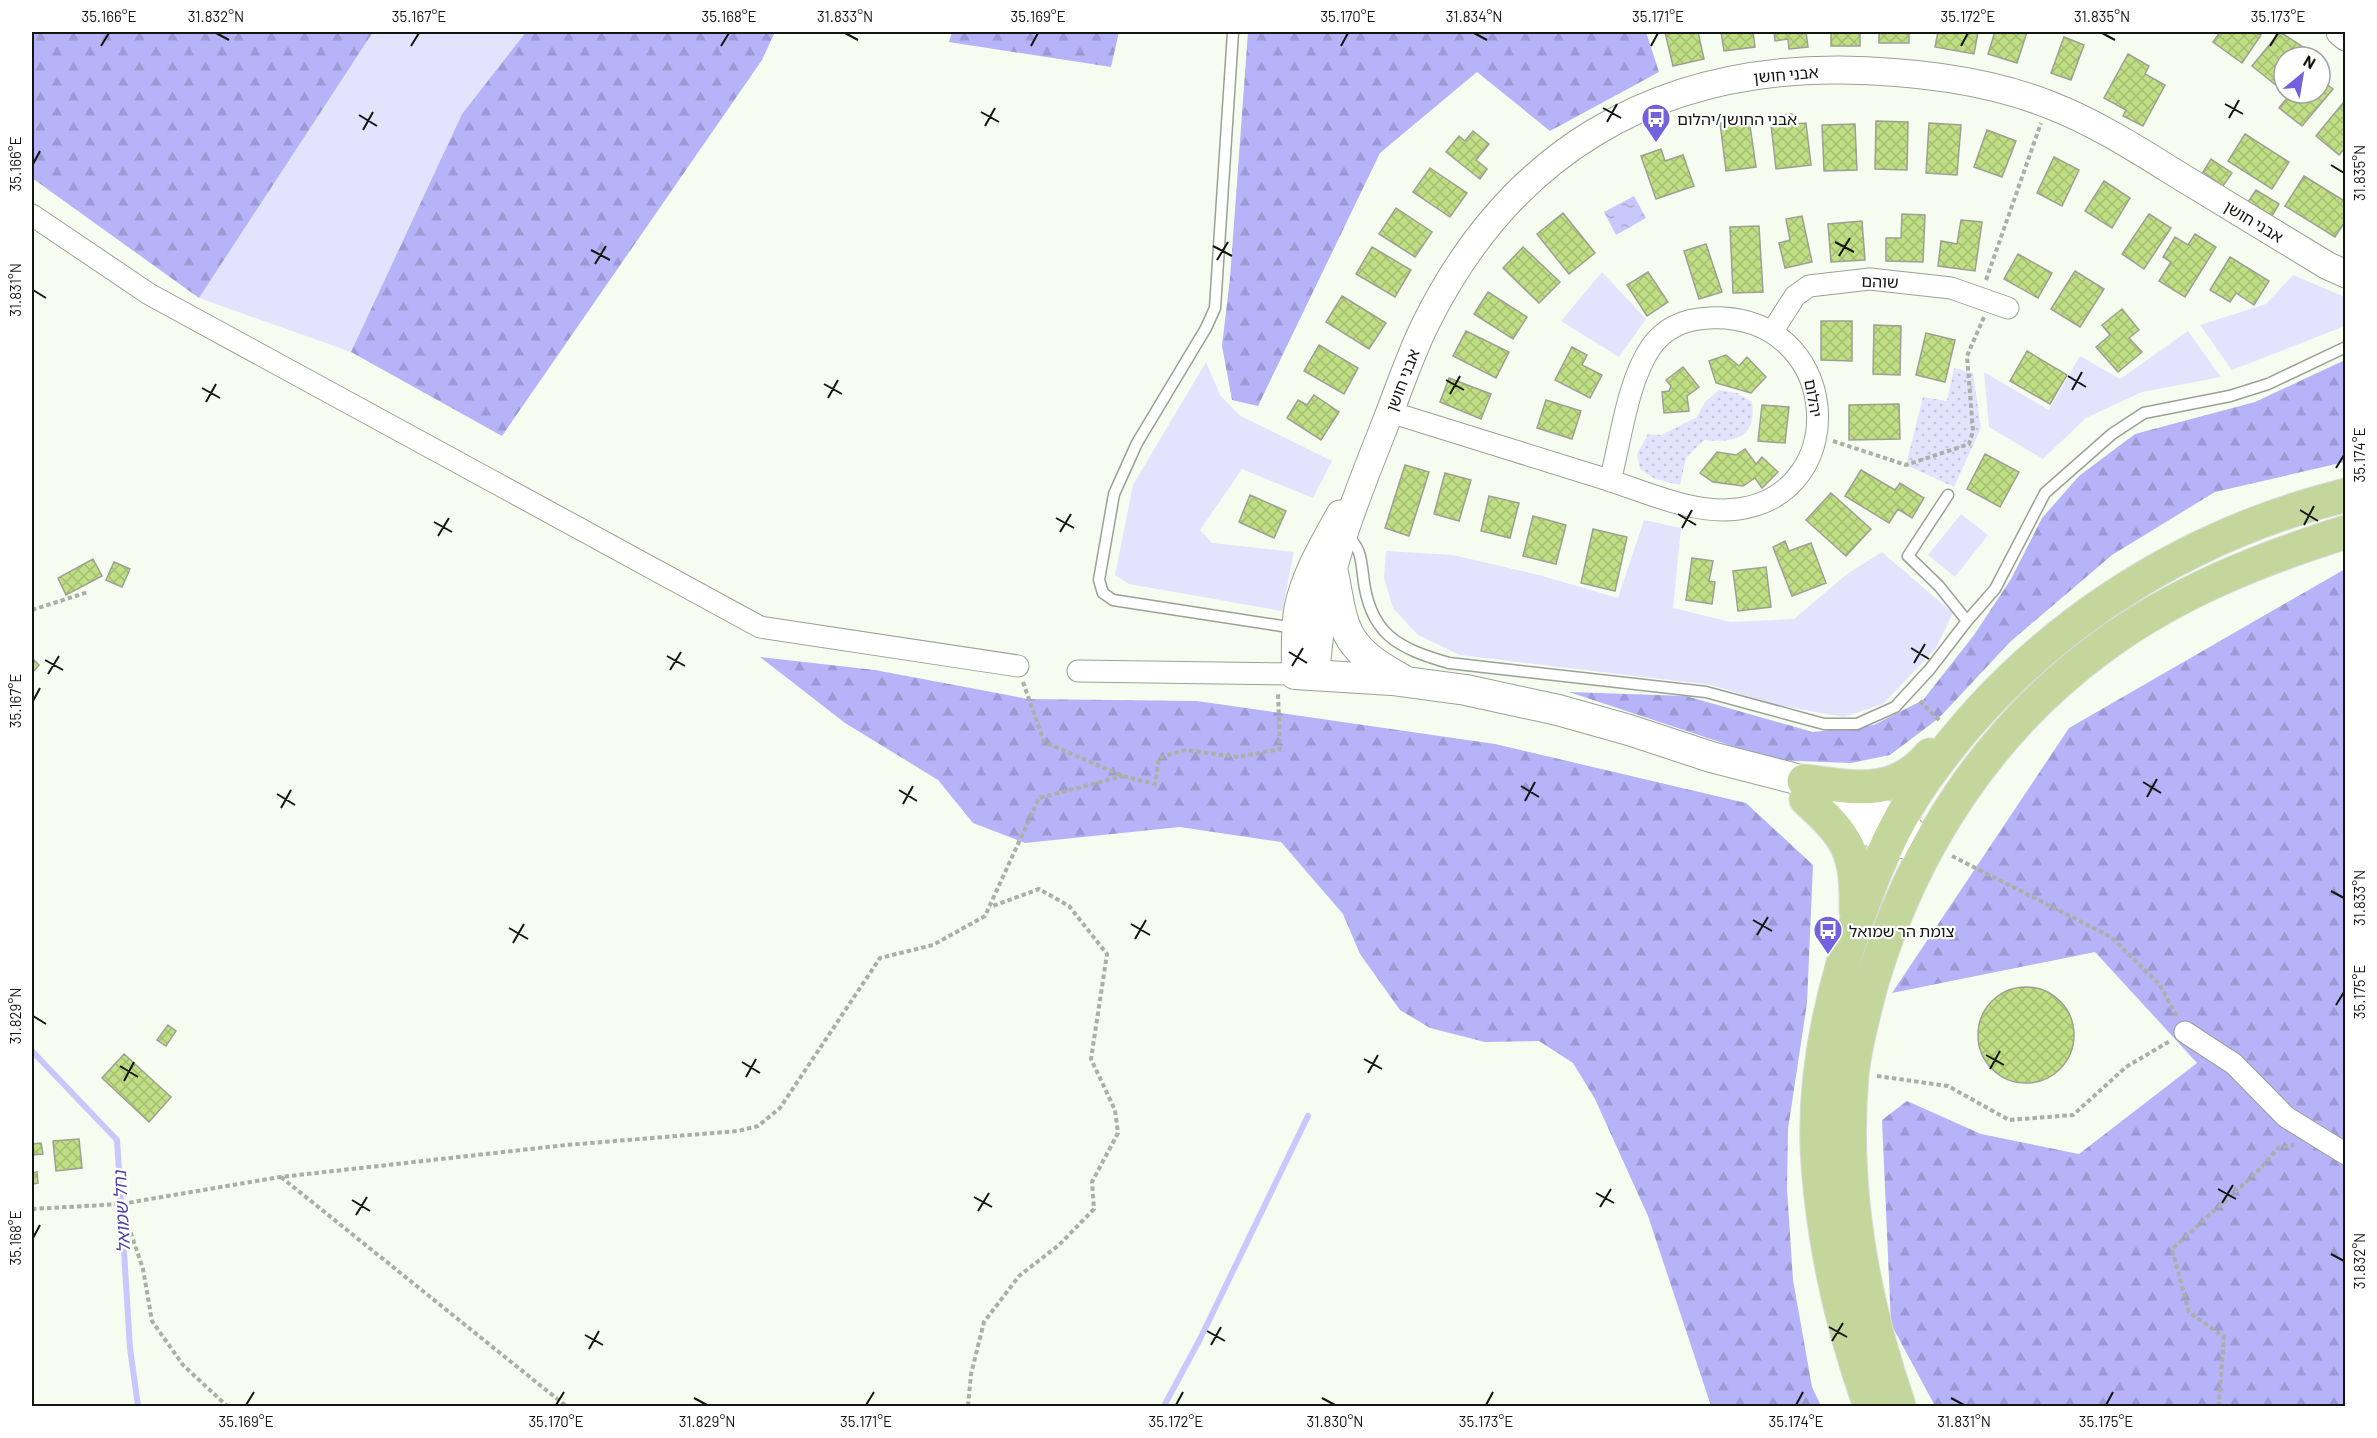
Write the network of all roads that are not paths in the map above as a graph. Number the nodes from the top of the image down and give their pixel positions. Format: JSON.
{"nodes":[{"id":1,"x":1233,"y":32,"type":"edge"},
{"id":2,"x":2340,"y":32,"type":"edge"},
{"id":3,"x":2346,"y":37,"type":"edge"},
{"id":4,"x":32,"y":215,"type":"edge"},
{"id":5,"x":2346,"y":274,"type":"edge"},
{"id":6,"x":1993,"y":303,"type":"road end"},
{"id":7,"x":1772,"y":332,"type":"junction"},
{"id":8,"x":2346,"y":347,"type":"edge"},
{"id":9,"x":1390,"y":412,"type":"junction"},
{"id":10,"x":1371,"y":461,"type":"junction"},
{"id":11,"x":1610,"y":481,"type":"junction"},
{"id":12,"x":1948,"y":495,"type":"dead end"},
{"id":13,"x":2346,"y":495,"type":"edge"},
{"id":14,"x":2346,"y":532,"type":"edge"},
{"id":15,"x":1346,"y":535,"type":"junction"},
{"id":16,"x":2186,"y":552,"type":"junction"},
{"id":17,"x":1333,"y":573,"type":"junction"},
{"id":18,"x":1967,"y":621,"type":"junction"},
{"id":19,"x":1297,"y":628,"type":"junction"},
{"id":20,"x":1018,"y":666,"type":"road end"},
{"id":21,"x":1078,"y":671,"type":"dead end"},
{"id":22,"x":1305,"y":675,"type":"junction"},
{"id":23,"x":1405,"y":682,"type":"junction"},
{"id":24,"x":1805,"y":790,"type":"junction"},
{"id":25,"x":1895,"y":832,"type":"junction"},
{"id":26,"x":1935,"y":850,"type":"junction"},
{"id":27,"x":1856,"y":922,"type":"junction"},
{"id":28,"x":2185,"y":1032,"type":"road end"},
{"id":29,"x":2346,"y":1154,"type":"edge"},
{"id":30,"x":1870,"y":1407,"type":"edge"},
{"id":31,"x":1899,"y":1407,"type":"edge"}],
"edges":[{"from":1,"to":19,"type":"lane"},
{"from":2,"to":3,"type":"street"},
{"from":4,"to":20,"type":"street"},
{"from":5,"to":9,"type":"street","name":"אבני חושן"},
{"from":6,"to":7,"type":"street","name":"שוהם"},
{"from":7,"to":11,"type":"street","name":"יהלום"},
{"from":7,"to":11,"type":"street","name":"יהלום"},
{"from":8,"to":18,"type":"lane"},
{"from":9,"to":10,"type":"street","name":"אבני חושן"},
{"from":9,"to":11,"type":"street","name":"יהלום"},
{"from":10,"to":15,"type":"street","name":"אבני חושן"},
{"from":10,"to":19,"type":"street","name":"אבני חושן"},
{"from":12,"to":18,"type":"lane"},
{"from":13,"to":16,"type":"main road"},
{"from":14,"to":26,"type":"main road"},
{"from":15,"to":17,"type":"street","name":"אבני חושן"},
{"from":15,"to":18,"type":"lane"},
{"from":16,"to":24,"type":"main road"},
{"from":16,"to":25,"type":"main road"},
{"from":17,"to":22,"type":"street","name":"אבני חושן"},
{"from":17,"to":23,"type":"main road"},
{"from":19,"to":22,"type":"street","name":"אבני חושן"},
{"from":21,"to":22,"type":"street"},
{"from":22,"to":23,"type":"main road"},
{"from":23,"to":24,"type":"main road"},
{"from":24,"to":25,"type":"main road"},
{"from":24,"to":27,"type":"main road"},
{"from":25,"to":26,"type":"main road"},
{"from":25,"to":27,"type":"main road"},
{"from":26,"to":31,"type":"main road"},
{"from":27,"to":30,"type":"main road"},
{"from":28,"to":29,"type":"street"}]}
